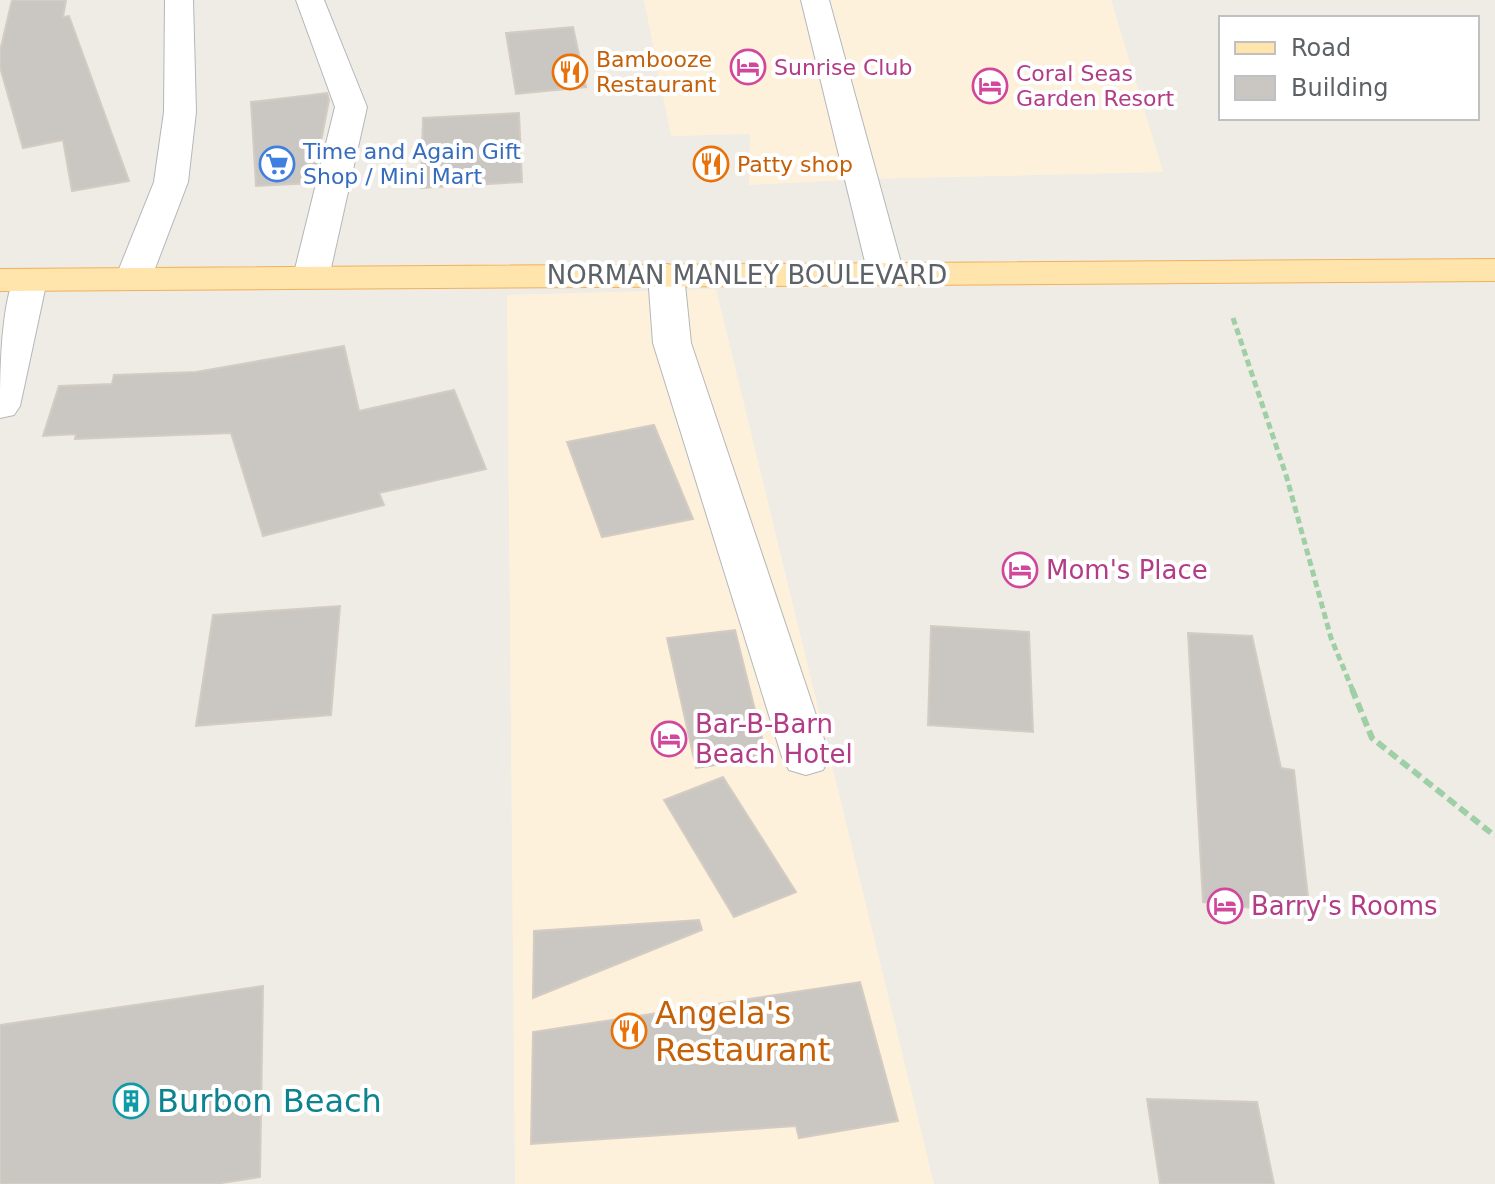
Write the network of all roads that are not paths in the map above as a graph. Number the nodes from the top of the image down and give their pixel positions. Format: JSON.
{"nodes":[{"id":1,"x":179,"y":0,"type":"edge"},
{"id":2,"x":310,"y":0,"type":"edge"},
{"id":3,"x":815,"y":0,"type":"edge"},
{"id":4,"x":1495,"y":270,"type":"edge"},
{"id":5,"x":886,"y":274,"type":"junction"},
{"id":6,"x":666,"y":275,"type":"junction"},
{"id":7,"x":311,"y":277,"type":"junction"},
{"id":8,"x":133,"y":279,"type":"junction"},
{"id":9,"x":14,"y":280,"type":"edge"},
{"id":10,"x":0,"y":406,"type":"edge"},
{"id":11,"x":806,"y":757,"type":"dead end"}],
"edges":[{"from":1,"to":8,"type":"street"},
{"from":2,"to":7,"type":"street"},
{"from":3,"to":5,"type":"street"},
{"from":4,"to":5,"type":"main road","name":"NORMAN MANLEY BOULEVARD"},
{"from":5,"to":6,"type":"main road","name":"NORMAN MANLEY BOULEVARD"},
{"from":6,"to":7,"type":"main road","name":"NORMAN MANLEY BOULEVARD"},
{"from":6,"to":11,"type":"street"},
{"from":7,"to":8,"type":"main road","name":"NORMAN MANLEY BOULEVARD"},
{"from":8,"to":9,"type":"main road","name":"NORMAN MANLEY BOULEVARD"},
{"from":9,"to":10,"type":"street"}]}
